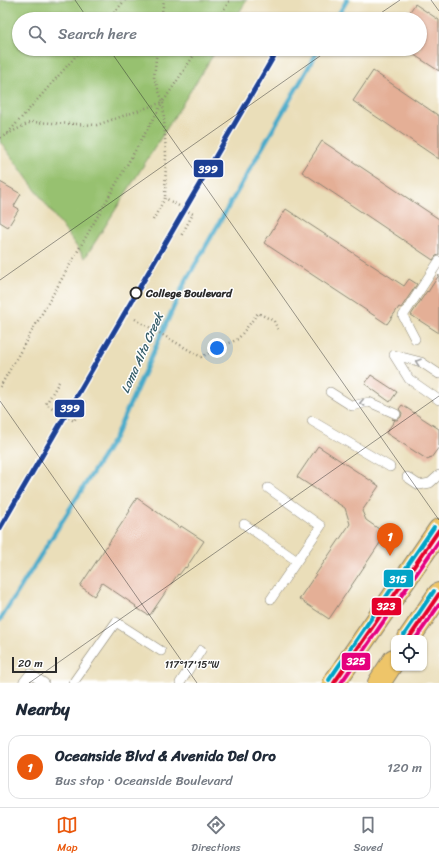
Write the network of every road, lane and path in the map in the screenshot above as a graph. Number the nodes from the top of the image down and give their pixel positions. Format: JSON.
{"nodes":[{"id":1,"x":125,"y":0,"type":"edge"},
{"id":2,"x":164,"y":0,"type":"edge"},
{"id":3,"x":230,"y":0,"type":"edge"},
{"id":4,"x":115,"y":12,"type":"edge"},
{"id":5,"x":162,"y":12,"type":"edge"},
{"id":6,"x":222,"y":12,"type":"edge"},
{"id":7,"x":76,"y":56,"type":"edge"},
{"id":8,"x":157,"y":56,"type":"edge"},
{"id":9,"x":193,"y":56,"type":"edge"},
{"id":10,"x":163,"y":102,"type":"junction"},
{"id":11,"x":6,"y":135,"type":"junction"},
{"id":12,"x":0,"y":138,"type":"edge"},
{"id":13,"x":165,"y":198,"type":"junction"},
{"id":14,"x":153,"y":220,"type":"dead end"},
{"id":15,"x":181,"y":236,"type":"dead end"},
{"id":16,"x":439,"y":261,"type":"edge"},
{"id":17,"x":135,"y":319,"type":"dead end"},
{"id":18,"x":279,"y":332,"type":"dead end"},
{"id":19,"x":415,"y":339,"type":"dead end"},
{"id":20,"x":439,"y":374,"type":"edge"},
{"id":21,"x":58,"y":382,"type":"dead end"},
{"id":22,"x":0,"y":387,"type":"edge"},
{"id":23,"x":330,"y":392,"type":"dead end"},
{"id":24,"x":86,"y":399,"type":"dead end"},
{"id":25,"x":439,"y":400,"type":"edge"},
{"id":26,"x":396,"y":414,"type":"dead end"},
{"id":27,"x":312,"y":421,"type":"dead end"},
{"id":28,"x":389,"y":466,"type":"dead end"},
{"id":29,"x":439,"y":475,"type":"edge"},
{"id":30,"x":407,"y":477,"type":"dead end"},
{"id":31,"x":268,"y":488,"type":"dead end"},
{"id":32,"x":244,"y":524,"type":"dead end"},
{"id":33,"x":439,"y":530,"type":"edge"},
{"id":34,"x":297,"y":561,"type":"junction"},
{"id":35,"x":439,"y":594,"type":"edge"},
{"id":36,"x":271,"y":599,"type":"dead end"},
{"id":37,"x":411,"y":635,"type":"edge"},
{"id":38,"x":201,"y":650,"type":"dead end"},
{"id":39,"x":161,"y":651,"type":"dead end"},
{"id":40,"x":391,"y":664,"type":"edge"},
{"id":41,"x":339,"y":678,"type":"edge"},
{"id":42,"x":23,"y":683,"type":"edge"},
{"id":43,"x":44,"y":683,"type":"edge"},
{"id":44,"x":73,"y":683,"type":"edge"},
{"id":45,"x":180,"y":683,"type":"edge"},
{"id":46,"x":378,"y":683,"type":"edge"}],
"edges":[{"from":1,"to":4,"type":"path"},
{"from":2,"to":5,"type":"path"},
{"from":3,"to":6,"type":"path"},
{"from":7,"to":11,"type":"path"},
{"from":8,"to":10,"type":"path"},
{"from":9,"to":10,"type":"path"},
{"from":10,"to":11,"type":"path"},
{"from":10,"to":13,"type":"path"},
{"from":10,"to":22,"type":"path"},
{"from":11,"to":12,"type":"path"},
{"from":13,"to":14,"type":"path"},
{"from":13,"to":15,"type":"path"},
{"from":16,"to":19,"type":"lane"},
{"from":17,"to":18,"type":"path"},
{"from":20,"to":25,"type":"lane","one_way":true},
{"from":21,"to":24,"type":"path"},
{"from":26,"to":23,"type":"lane","one_way":true},
{"from":27,"to":28,"type":"lane"},
{"from":29,"to":30,"type":"lane"},
{"from":31,"to":34,"type":"lane"},
{"from":32,"to":34,"type":"lane"},
{"from":33,"to":41,"type":"main road"},
{"from":34,"to":36,"type":"lane"},
{"from":35,"to":37,"type":"main road"},
{"from":38,"to":45,"type":"lane"},
{"from":39,"to":44,"type":"lane"},
{"from":40,"to":46,"type":"main road"},
{"from":42,"to":43,"type":"lane"}]}
